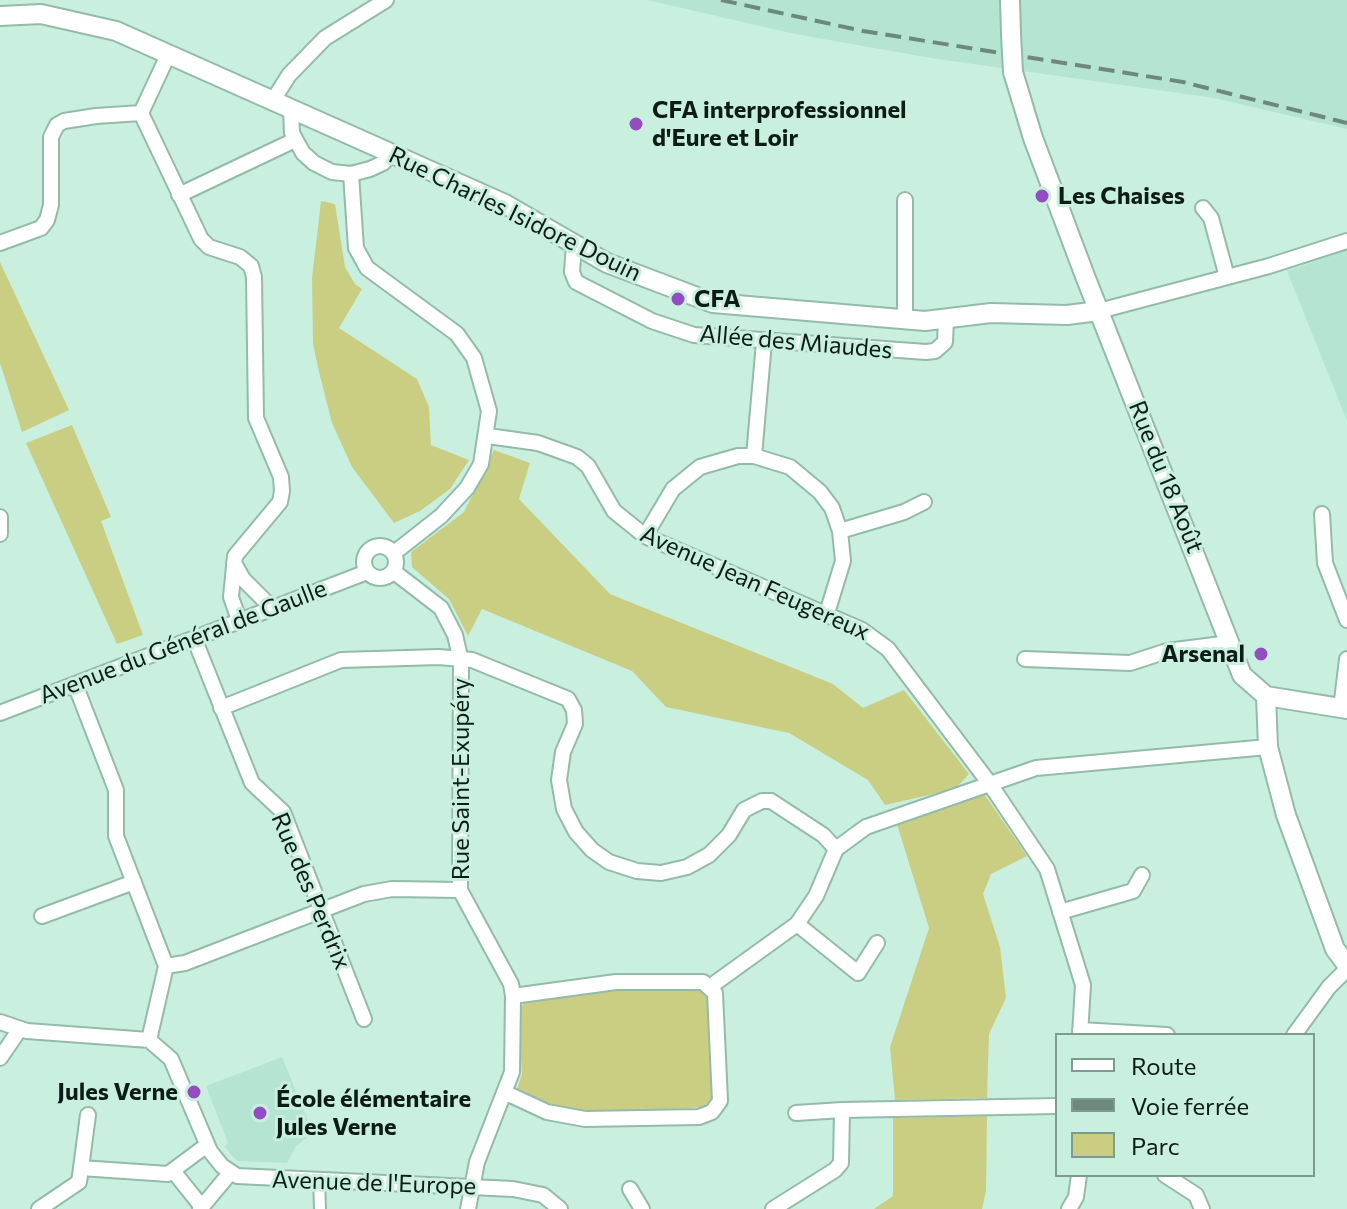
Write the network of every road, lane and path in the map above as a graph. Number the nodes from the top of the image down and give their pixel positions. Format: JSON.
{"nodes":[{"id":1,"x":386,"y":0,"type":"edge"},
{"id":2,"x":1010,"y":0,"type":"edge"},
{"id":3,"x":0,"y":16,"type":"edge"},
{"id":4,"x":168,"y":55,"type":"junction"},
{"id":5,"x":272,"y":102,"type":"junction"},
{"id":6,"x":291,"y":111,"type":"junction"},
{"id":7,"x":141,"y":113,"type":"junction"},
{"id":8,"x":295,"y":140,"type":"junction"},
{"id":9,"x":392,"y":153,"type":"junction"},
{"id":10,"x":351,"y":174,"type":"junction"},
{"id":11,"x":179,"y":195,"type":"junction"},
{"id":12,"x":905,"y":200,"type":"dead end"},
{"id":13,"x":1209,"y":210,"type":"dead end"},
{"id":14,"x":1347,"y":241,"type":"edge"},
{"id":15,"x":0,"y":243,"type":"edge"},
{"id":16,"x":574,"y":244,"type":"junction"},
{"id":17,"x":1227,"y":277,"type":"junction"},
{"id":18,"x":1099,"y":311,"type":"junction"},
{"id":19,"x":905,"y":320,"type":"junction"},
{"id":20,"x":946,"y":320,"type":"junction"},
{"id":21,"x":764,"y":342,"type":"junction"},
{"id":22,"x":488,"y":436,"type":"junction"},
{"id":23,"x":754,"y":456,"type":"junction"},
{"id":24,"x":924,"y":502,"type":"dead end"},
{"id":25,"x":1322,"y":514,"type":"dead end"},
{"id":26,"x":0,"y":517,"type":"edge"},
{"id":27,"x":840,"y":531,"type":"junction"},
{"id":28,"x":0,"y":534,"type":"edge"},
{"id":29,"x":645,"y":536,"type":"junction"},
{"id":30,"x":394,"y":553,"type":"junction"},
{"id":31,"x":234,"y":563,"type":"junction"},
{"id":32,"x":393,"y":571,"type":"junction"},
{"id":33,"x":367,"y":572,"type":"junction"},
{"id":34,"x":271,"y":607,"type":"junction"},
{"id":35,"x":827,"y":613,"type":"junction"},
{"id":36,"x":239,"y":620,"type":"junction"},
{"id":37,"x":1347,"y":620,"type":"edge"},
{"id":38,"x":194,"y":638,"type":"junction"},
{"id":39,"x":1230,"y":643,"type":"junction"},
{"id":40,"x":1025,"y":659,"type":"dead end"},
{"id":41,"x":1347,"y":659,"type":"edge"},
{"id":42,"x":461,"y":661,"type":"junction"},
{"id":43,"x":75,"y":684,"type":"junction"},
{"id":44,"x":1266,"y":696,"type":"junction"},
{"id":45,"x":221,"y":708,"type":"junction"},
{"id":46,"x":1344,"y":709,"type":"edge"},
{"id":47,"x":0,"y":713,"type":"edge"},
{"id":48,"x":1268,"y":747,"type":"junction"},
{"id":49,"x":990,"y":784,"type":"junction"},
{"id":50,"x":836,"y":849,"type":"junction"},
{"id":51,"x":1142,"y":875,"type":"dead end"},
{"id":52,"x":134,"y":882,"type":"junction"},
{"id":53,"x":460,"y":890,"type":"junction"},
{"id":54,"x":321,"y":911,"type":"junction"},
{"id":55,"x":1060,"y":912,"type":"junction"},
{"id":56,"x":42,"y":916,"type":"dead end"},
{"id":57,"x":797,"y":924,"type":"junction"},
{"id":58,"x":877,"y":943,"type":"dead end"},
{"id":59,"x":166,"y":966,"type":"junction"},
{"id":60,"x":1347,"y":967,"type":"edge"},
{"id":61,"x":711,"y":986,"type":"junction"},
{"id":62,"x":513,"y":996,"type":"junction"},
{"id":63,"x":364,"y":1019,"type":"dead end"},
{"id":64,"x":0,"y":1022,"type":"edge"},
{"id":65,"x":20,"y":1029,"type":"junction"},
{"id":66,"x":1080,"y":1032,"type":"edge"},
{"id":67,"x":1109,"y":1033,"type":"edge"},
{"id":68,"x":1295,"y":1033,"type":"edge"},
{"id":69,"x":149,"y":1040,"type":"junction"},
{"id":70,"x":0,"y":1058,"type":"edge"},
{"id":71,"x":506,"y":1093,"type":"junction"},
{"id":72,"x":1055,"y":1106,"type":"edge"},
{"id":73,"x":842,"y":1110,"type":"junction"},
{"id":74,"x":796,"y":1113,"type":"dead end"},
{"id":75,"x":88,"y":1115,"type":"dead end"},
{"id":76,"x":207,"y":1145,"type":"junction"},
{"id":77,"x":81,"y":1168,"type":"junction"},
{"id":78,"x":174,"y":1172,"type":"junction"},
{"id":79,"x":231,"y":1172,"type":"junction"},
{"id":80,"x":1079,"y":1177,"type":"edge"},
{"id":81,"x":1168,"y":1177,"type":"edge"},
{"id":82,"x":319,"y":1179,"type":"junction"},
{"id":83,"x":473,"y":1187,"type":"junction"},
{"id":84,"x":630,"y":1189,"type":"dead end"},
{"id":85,"x":201,"y":1208,"type":"edge"},
{"id":86,"x":39,"y":1209,"type":"edge"},
{"id":87,"x":320,"y":1209,"type":"edge"},
{"id":88,"x":468,"y":1209,"type":"edge"},
{"id":89,"x":560,"y":1209,"type":"edge"},
{"id":90,"x":642,"y":1209,"type":"edge"},
{"id":91,"x":773,"y":1209,"type":"edge"},
{"id":92,"x":1069,"y":1209,"type":"edge"},
{"id":93,"x":1202,"y":1209,"type":"edge"}],
"edges":[{"from":1,"to":5,"type":"street"},
{"from":2,"to":18,"type":"street","name":"Rue du 18 Août","bridge":true},
{"from":3,"to":4,"type":"street","name":"Rue Charles Isidore Douin"},
{"from":4,"to":5,"type":"street","name":"Rue Charles Isidore Douin"},
{"from":4,"to":7,"type":"street"},
{"from":5,"to":6,"type":"street","name":"Rue Charles Isidore Douin"},
{"from":6,"to":8,"type":"street"},
{"from":6,"to":9,"type":"street","name":"Rue Charles Isidore Douin"},
{"from":7,"to":11,"type":"street"},
{"from":7,"to":15,"type":"street"},
{"from":8,"to":10,"type":"street"},
{"from":8,"to":11,"type":"street"},
{"from":9,"to":10,"type":"street"},
{"from":9,"to":16,"type":"street","name":"Rue Charles Isidore Douin"},
{"from":10,"to":22,"type":"street"},
{"from":11,"to":31,"type":"street"},
{"from":12,"to":19,"type":"street"},
{"from":13,"to":17,"type":"street"},
{"from":14,"to":17,"type":"street"},
{"from":16,"to":19,"type":"street","name":"Rue Charles Isidore Douin"},
{"from":16,"to":21,"type":"street","name":"Allée des Miaudes"},
{"from":17,"to":18,"type":"street"},
{"from":18,"to":20,"type":"street","name":"Rue Charles Isidore Douin"},
{"from":18,"to":39,"type":"street","name":"Rue du 18 Août"},
{"from":19,"to":20,"type":"street","name":"Rue Charles Isidore Douin"},
{"from":20,"to":21,"type":"street","name":"Allée des Miaudes"},
{"from":21,"to":23,"type":"street"},
{"from":22,"to":29,"type":"street","name":"Avenue Jean Feugereux"},
{"from":22,"to":30,"type":"street"},
{"from":23,"to":27,"type":"street"},
{"from":23,"to":29,"type":"street"},
{"from":24,"to":27,"type":"street"},
{"from":25,"to":37,"type":"street"},
{"from":26,"to":28,"type":"street"},
{"from":27,"to":35,"type":"street"},
{"from":29,"to":35,"type":"street","name":"Avenue Jean Feugereux"},
{"from":30,"to":32,"type":"street"},
{"from":30,"to":33,"type":"street"},
{"from":31,"to":34,"type":"street"},
{"from":31,"to":36,"type":"street"},
{"from":32,"to":33,"type":"street"},
{"from":32,"to":42,"type":"street","name":"Rue Saint-Exupéry"},
{"from":33,"to":34,"type":"street","name":"Avenue du Général de Gaulle"},
{"from":34,"to":36,"type":"street","name":"Avenue du Général de Gaulle"},
{"from":35,"to":49,"type":"street","name":"Avenue Jean Feugereux"},
{"from":36,"to":38,"type":"street","name":"Avenue du Général de Gaulle"},
{"from":38,"to":43,"type":"street","name":"Avenue du Général de Gaulle"},
{"from":38,"to":45,"type":"street","name":"Rue des Perdrix"},
{"from":39,"to":40,"type":"street"},
{"from":39,"to":44,"type":"street","name":"Rue du 18 Août"},
{"from":41,"to":46,"type":"street"},
{"from":42,"to":45,"type":"street"},
{"from":42,"to":50,"type":"street"},
{"from":42,"to":53,"type":"street","name":"Rue Saint-Exupéry"},
{"from":43,"to":47,"type":"street","name":"Avenue du Général de Gaulle"},
{"from":43,"to":52,"type":"street"},
{"from":44,"to":46,"type":"street"},
{"from":44,"to":48,"type":"street"},
{"from":45,"to":54,"type":"street","name":"Rue des Perdrix"},
{"from":48,"to":49,"type":"street"},
{"from":48,"to":60,"type":"street"},
{"from":49,"to":50,"type":"street"},
{"from":49,"to":55,"type":"street","name":"Avenue Jean Feugereux"},
{"from":50,"to":57,"type":"street"},
{"from":51,"to":55,"type":"street"},
{"from":52,"to":56,"type":"street"},
{"from":52,"to":59,"type":"street"},
{"from":53,"to":54,"type":"street"},
{"from":53,"to":62,"type":"street","name":"Rue Saint-Exupéry"},
{"from":54,"to":59,"type":"street"},
{"from":54,"to":63,"type":"street","name":"Rue des Perdrix"},
{"from":55,"to":66,"type":"street","name":"Avenue Jean Feugereux"},
{"from":57,"to":58,"type":"street"},
{"from":57,"to":61,"type":"street"},
{"from":59,"to":69,"type":"street"},
{"from":60,"to":68,"type":"street"},
{"from":61,"to":62,"type":"street"},
{"from":61,"to":71,"type":"street"},
{"from":62,"to":71,"type":"street","name":"Rue Saint-Exupéry"},
{"from":64,"to":65,"type":"street"},
{"from":65,"to":69,"type":"street"},
{"from":65,"to":70,"type":"street"},
{"from":66,"to":67,"type":"street"},
{"from":69,"to":76,"type":"street"},
{"from":71,"to":83,"type":"street","name":"Rue Saint-Exupéry"},
{"from":72,"to":73,"type":"street"},
{"from":73,"to":74,"type":"street"},
{"from":73,"to":91,"type":"street"},
{"from":75,"to":77,"type":"street"},
{"from":76,"to":78,"type":"street"},
{"from":76,"to":79,"type":"street"},
{"from":77,"to":78,"type":"street"},
{"from":77,"to":86,"type":"street"},
{"from":78,"to":85,"type":"street"},
{"from":79,"to":82,"type":"street","name":"Avenue de l'Europe"},
{"from":79,"to":85,"type":"street"},
{"from":80,"to":92,"type":"street"},
{"from":81,"to":93,"type":"street"},
{"from":82,"to":83,"type":"street","name":"Avenue de l'Europe"},
{"from":82,"to":87,"type":"street"},
{"from":83,"to":88,"type":"street","name":"Rue Saint-Exupéry"},
{"from":83,"to":89,"type":"street","name":"Avenue de l'Europe"},
{"from":84,"to":90,"type":"street"}]}
